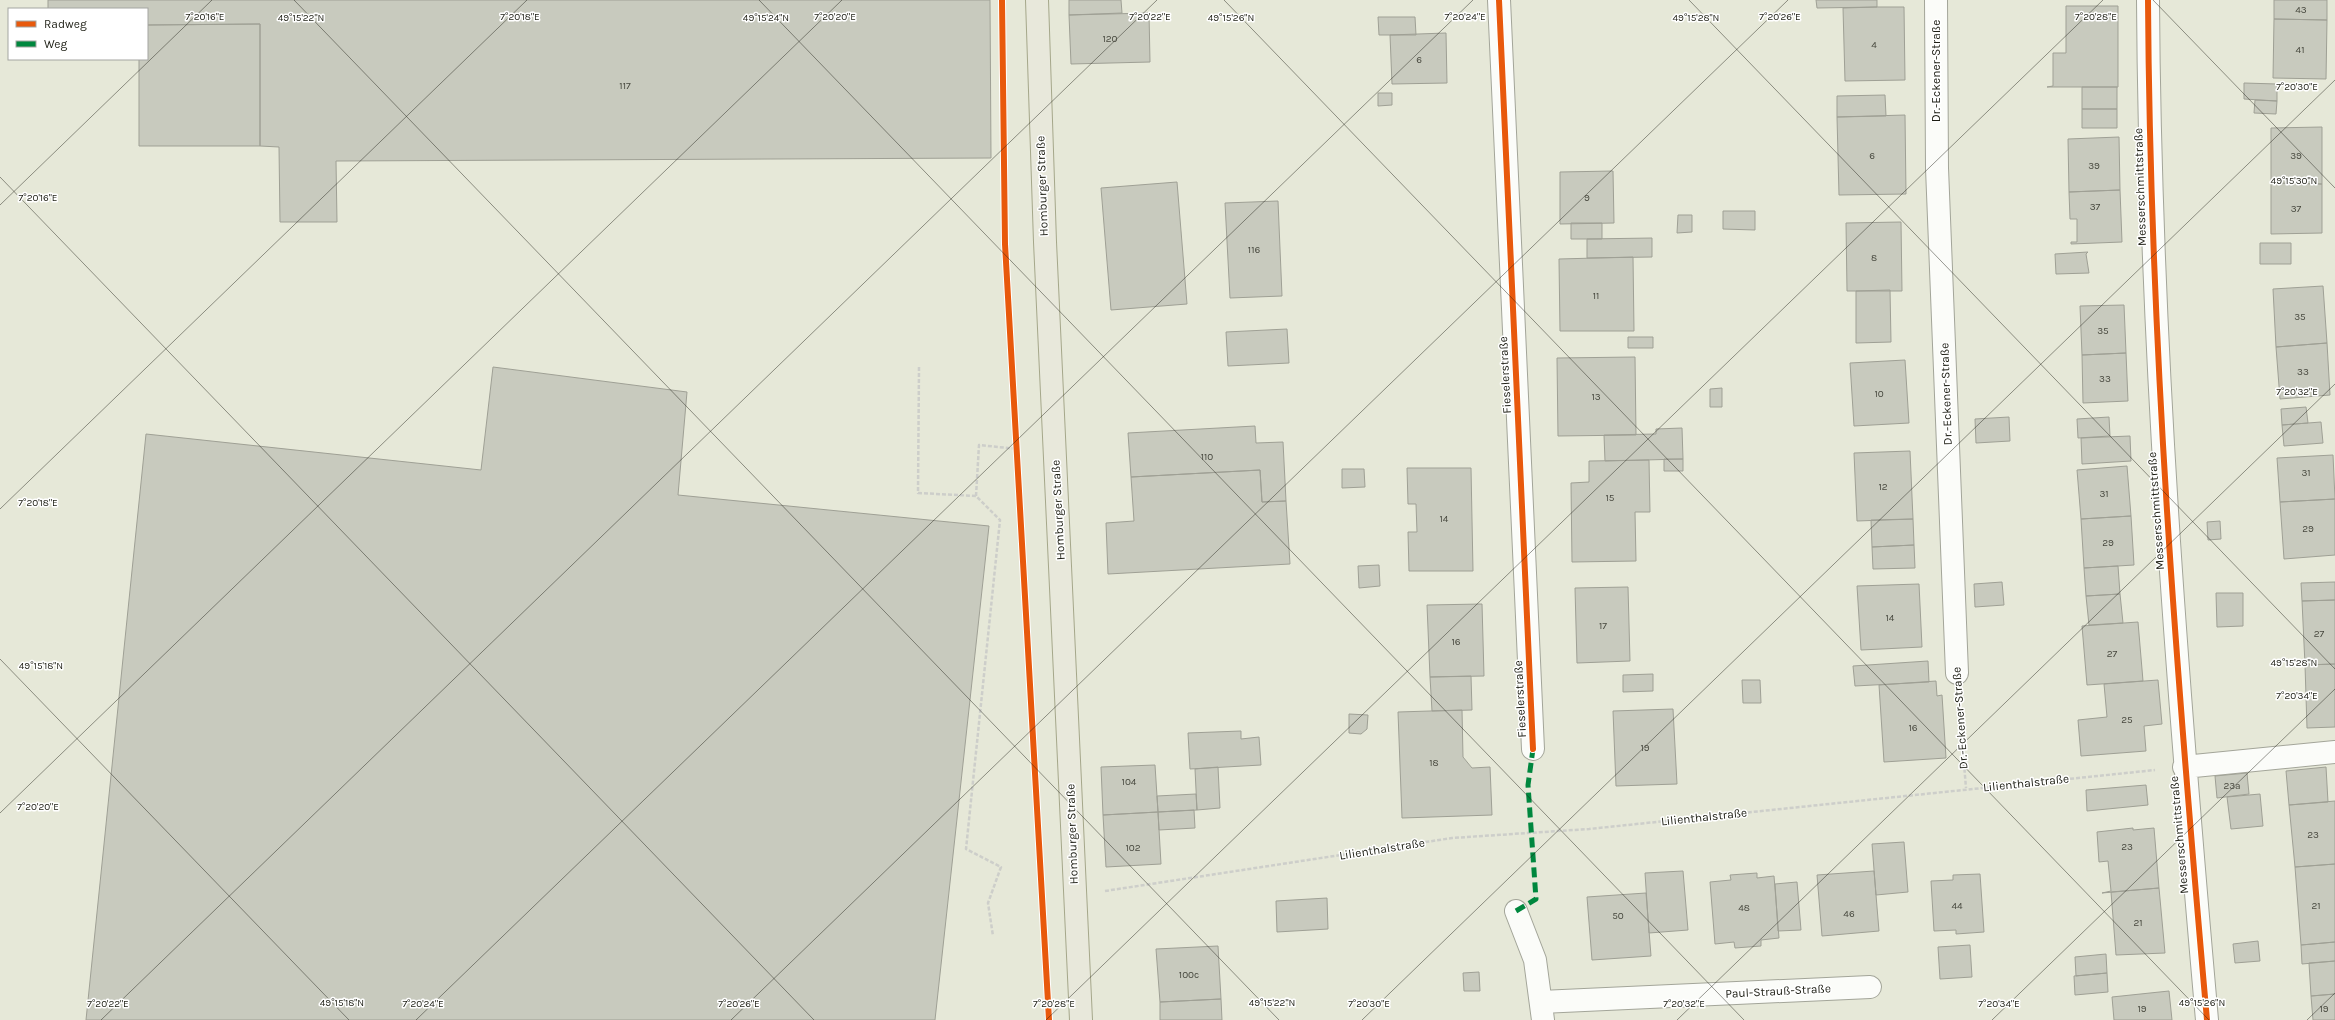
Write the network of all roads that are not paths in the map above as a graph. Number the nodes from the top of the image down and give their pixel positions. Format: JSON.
{"nodes":[{"id":1,"x":1037,"y":0,"type":"edge"},
{"id":2,"x":1499,"y":0,"type":"edge"},
{"id":3,"x":1936,"y":0,"type":"edge"},
{"id":4,"x":2148,"y":0,"type":"edge"},
{"id":5,"x":1957,"y":673,"type":"road end"},
{"id":6,"x":1533,"y":750,"type":"dead end"},
{"id":7,"x":2335,"y":752,"type":"edge"},
{"id":8,"x":2184,"y":767,"type":"junction"},
{"id":9,"x":1516,"y":911,"type":"dead end"},
{"id":10,"x":1870,"y":987,"type":"dead end"},
{"id":11,"x":1542,"y":1011,"type":"edge"},
{"id":12,"x":1081,"y":1020,"type":"edge"},
{"id":13,"x":2207,"y":1020,"type":"edge"}],
"edges":[{"from":1,"to":12,"type":"main road","name":"Homburger Straße"},
{"from":2,"to":6,"type":"street","name":"Fieselerstraße"},
{"from":3,"to":5,"type":"street","name":"Dr.-Eckener-Straße"},
{"from":4,"to":8,"type":"street","name":"Messerschmittstraße"},
{"from":7,"to":8,"type":"street"},
{"from":8,"to":13,"type":"street","name":"Messerschmittstraße"},
{"from":9,"to":11,"type":"street","name":"Paul-Strauß-Straße"},
{"from":10,"to":11,"type":"street","name":"Paul-Strauß-Straße"}]}
